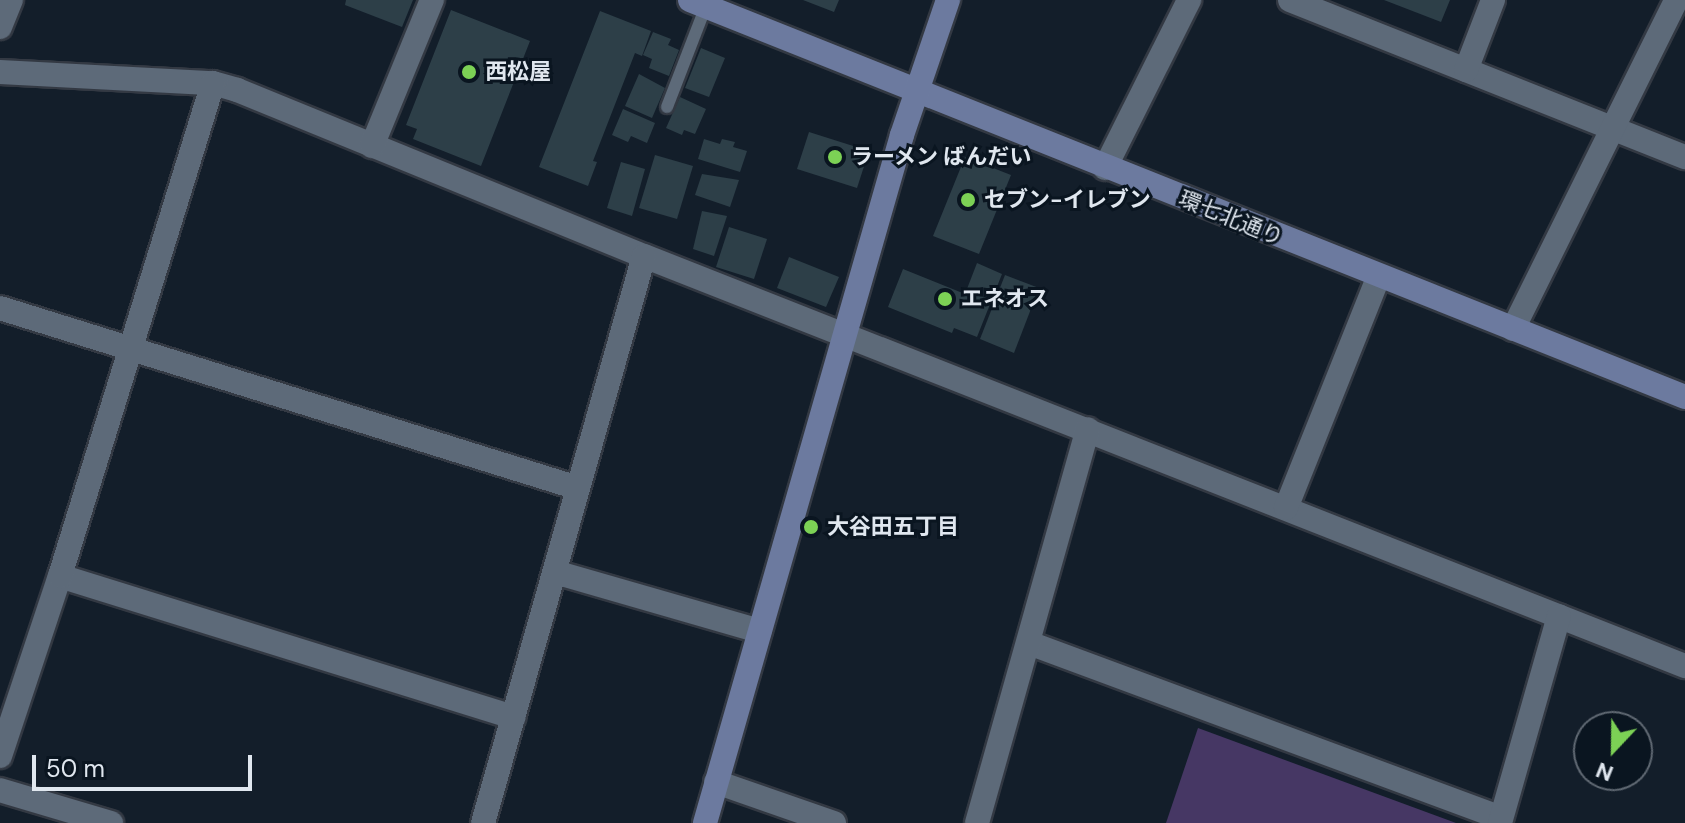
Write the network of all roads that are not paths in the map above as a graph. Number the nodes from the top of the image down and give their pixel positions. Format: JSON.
{"nodes":[{"id":1,"x":11,"y":0,"type":"edge"},
{"id":2,"x":432,"y":0,"type":"edge"},
{"id":3,"x":948,"y":0,"type":"edge"},
{"id":4,"x":1189,"y":0,"type":"edge"},
{"id":5,"x":1290,"y":0,"type":"edge"},
{"id":6,"x":1493,"y":0,"type":"edge"},
{"id":7,"x":1676,"y":0,"type":"edge"},
{"id":8,"x":698,"y":3,"type":"edge"},
{"id":9,"x":0,"y":27,"type":"edge"},
{"id":10,"x":1466,"y":70,"type":"junction"},
{"id":11,"x":0,"y":72,"type":"edge"},
{"id":12,"x":213,"y":83,"type":"junction"},
{"id":13,"x":915,"y":91,"type":"junction"},
{"id":14,"x":667,"y":107,"type":"dead end"},
{"id":15,"x":1612,"y":128,"type":"junction"},
{"id":16,"x":372,"y":146,"type":"junction"},
{"id":17,"x":1685,"y":157,"type":"edge"},
{"id":18,"x":1105,"y":168,"type":"junction"},
{"id":19,"x":644,"y":256,"type":"junction"},
{"id":20,"x":1379,"y":276,"type":"junction"},
{"id":21,"x":0,"y":308,"type":"edge"},
{"id":22,"x":1513,"y":329,"type":"junction"},
{"id":23,"x":845,"y":335,"type":"junction"},
{"id":24,"x":130,"y":348,"type":"junction"},
{"id":25,"x":1685,"y":397,"type":"edge"},
{"id":26,"x":1088,"y":429,"type":"junction"},
{"id":27,"x":578,"y":488,"type":"junction"},
{"id":28,"x":1286,"y":508,"type":"junction"},
{"id":29,"x":555,"y":572,"type":"junction"},
{"id":30,"x":60,"y":576,"type":"junction"},
{"id":31,"x":1559,"y":616,"type":"junction"},
{"id":32,"x":760,"y":631,"type":"junction"},
{"id":33,"x":1029,"y":643,"type":"junction"},
{"id":34,"x":1685,"y":666,"type":"edge"},
{"id":35,"x":514,"y":717,"type":"junction"},
{"id":36,"x":0,"y":756,"type":"edge"},
{"id":37,"x":716,"y":782,"type":"junction"},
{"id":38,"x":0,"y":790,"type":"edge"},
{"id":39,"x":1500,"y":820,"type":"edge"},
{"id":40,"x":111,"y":823,"type":"edge"},
{"id":41,"x":483,"y":823,"type":"edge"},
{"id":42,"x":705,"y":823,"type":"edge"},
{"id":43,"x":834,"y":823,"type":"edge"},
{"id":44,"x":977,"y":823,"type":"edge"}],
"edges":[{"from":1,"to":9,"type":"street"},
{"from":2,"to":16,"type":"street"},
{"from":3,"to":13,"type":"street"},
{"from":4,"to":18,"type":"street"},
{"from":5,"to":10,"type":"street"},
{"from":6,"to":10,"type":"street"},
{"from":7,"to":15,"type":"street"},
{"from":8,"to":13,"type":"street","name":"環七北通り"},
{"from":8,"to":14,"type":"lane"},
{"from":10,"to":15,"type":"street"},
{"from":11,"to":12,"type":"street"},
{"from":12,"to":16,"type":"street"},
{"from":12,"to":24,"type":"street"},
{"from":13,"to":18,"type":"street","name":"環七北通り"},
{"from":13,"to":23,"type":"street"},
{"from":15,"to":17,"type":"street"},
{"from":15,"to":22,"type":"street"},
{"from":16,"to":19,"type":"street"},
{"from":18,"to":20,"type":"street","name":"環七北通り"},
{"from":19,"to":23,"type":"street"},
{"from":19,"to":27,"type":"street"},
{"from":20,"to":22,"type":"street","name":"環七北通り"},
{"from":20,"to":28,"type":"street"},
{"from":21,"to":24,"type":"street"},
{"from":22,"to":25,"type":"street","name":"環七北通り"},
{"from":23,"to":26,"type":"street"},
{"from":23,"to":32,"type":"street"},
{"from":24,"to":27,"type":"street"},
{"from":24,"to":30,"type":"street"},
{"from":26,"to":28,"type":"street"},
{"from":26,"to":33,"type":"street"},
{"from":27,"to":29,"type":"street"},
{"from":28,"to":31,"type":"street"},
{"from":29,"to":32,"type":"street"},
{"from":29,"to":35,"type":"street"},
{"from":30,"to":35,"type":"street"},
{"from":30,"to":36,"type":"street"},
{"from":31,"to":34,"type":"street"},
{"from":31,"to":39,"type":"street"},
{"from":32,"to":37,"type":"street"},
{"from":33,"to":39,"type":"street"},
{"from":33,"to":44,"type":"street"},
{"from":35,"to":41,"type":"street"},
{"from":37,"to":42,"type":"street"},
{"from":37,"to":43,"type":"street"},
{"from":38,"to":40,"type":"street"}]}
